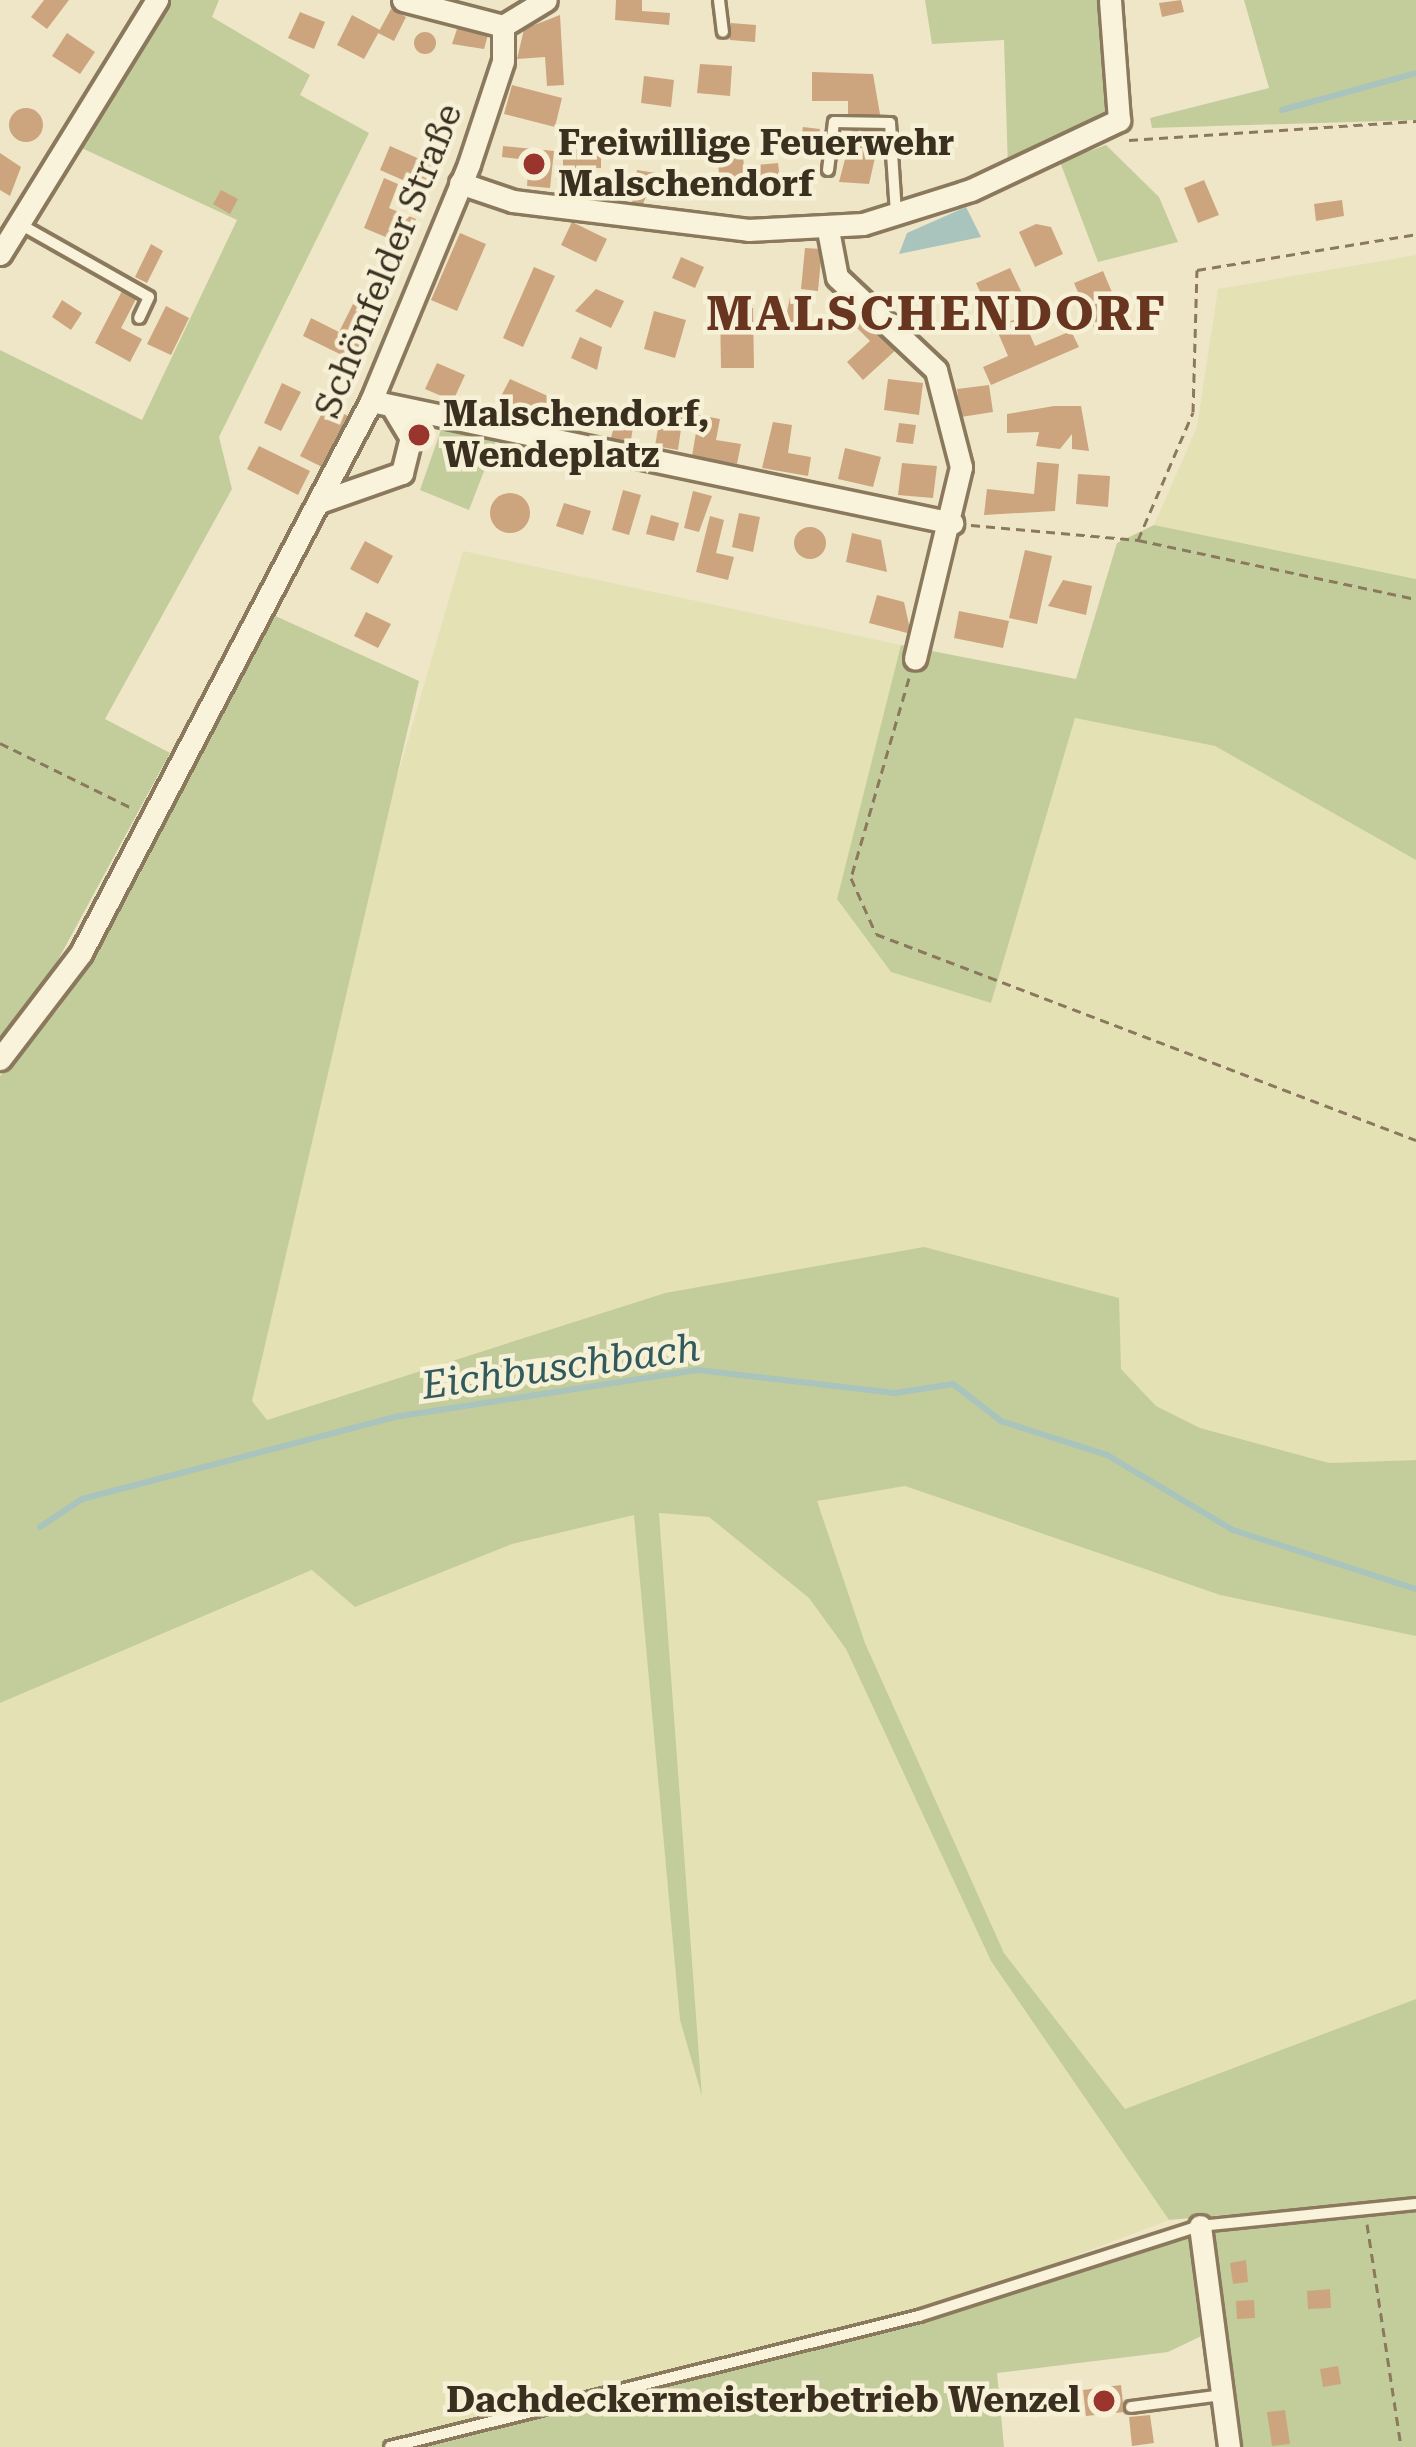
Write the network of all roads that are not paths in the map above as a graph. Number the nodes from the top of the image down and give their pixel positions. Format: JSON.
{"nodes":[{"id":1,"x":157,"y":0,"type":"edge"},
{"id":2,"x":403,"y":0,"type":"edge"},
{"id":3,"x":546,"y":0,"type":"edge"},
{"id":4,"x":719,"y":0,"type":"edge"},
{"id":5,"x":1110,"y":0,"type":"edge"},
{"id":6,"x":503,"y":26,"type":"junction"},
{"id":7,"x":723,"y":32,"type":"dead end"},
{"id":8,"x":828,"y":170,"type":"dead end"},
{"id":9,"x":460,"y":183,"type":"junction"},
{"id":10,"x":896,"y":214,"type":"junction"},
{"id":11,"x":18,"y":223,"type":"junction"},
{"id":12,"x":828,"y":230,"type":"junction"},
{"id":13,"x":0,"y":254,"type":"edge"},
{"id":14,"x":139,"y":318,"type":"dead end"},
{"id":15,"x":381,"y":403,"type":"junction"},
{"id":16,"x":322,"y":500,"type":"junction"},
{"id":17,"x":952,"y":524,"type":"junction"},
{"id":18,"x":915,"y":659,"type":"road end"},
{"id":19,"x":0,"y":1059,"type":"edge"},
{"id":20,"x":1416,"y":2204,"type":"edge"},
{"id":21,"x":1200,"y":2226,"type":"junction"},
{"id":22,"x":1222,"y":2395,"type":"junction"},
{"id":23,"x":1131,"y":2407,"type":"dead end"},
{"id":24,"x":393,"y":2445,"type":"edge"},
{"id":25,"x":416,"y":2447,"type":"edge"},
{"id":26,"x":1229,"y":2447,"type":"edge"}],
"edges":[{"from":1,"to":11,"type":"street"},
{"from":2,"to":6,"type":"street"},
{"from":3,"to":6,"type":"street"},
{"from":4,"to":7,"type":"lane"},
{"from":5,"to":10,"type":"street"},
{"from":6,"to":9,"type":"street","name":"Schönfelder Straße"},
{"from":8,"to":10,"type":"lane"},
{"from":9,"to":12,"type":"street"},
{"from":9,"to":15,"type":"street","name":"Schönfelder Straße"},
{"from":10,"to":12,"type":"street"},
{"from":11,"to":13,"type":"street"},
{"from":11,"to":14,"type":"lane"},
{"from":12,"to":17,"type":"street"},
{"from":15,"to":16,"type":"street","name":"Schönfelder Straße"},
{"from":15,"to":16,"type":"street"},
{"from":15,"to":17,"type":"street"},
{"from":16,"to":19,"type":"street","name":"Schönfelder Straße"},
{"from":17,"to":18,"type":"street"},
{"from":20,"to":21,"type":"lane"},
{"from":21,"to":22,"type":"street"},
{"from":21,"to":24,"type":"lane"},
{"from":22,"to":23,"type":"lane"},
{"from":22,"to":26,"type":"street"},
{"from":24,"to":25,"type":"lane"}]}
